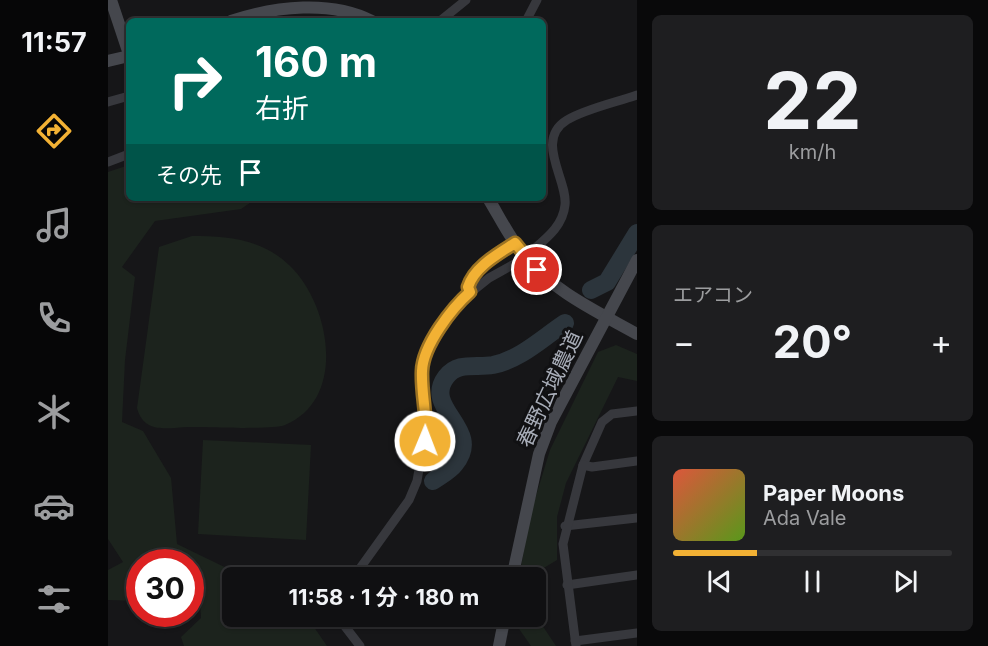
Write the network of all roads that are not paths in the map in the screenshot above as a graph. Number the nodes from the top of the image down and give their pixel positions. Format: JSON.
{"nodes":[{"id":1,"x":111,"y":0,"type":"edge"},
{"id":2,"x":466,"y":0,"type":"edge"},
{"id":3,"x":537,"y":0,"type":"edge"},
{"id":4,"x":240,"y":18,"type":"edge"},
{"id":5,"x":367,"y":18,"type":"edge"},
{"id":6,"x":444,"y":18,"type":"edge"},
{"id":7,"x":528,"y":18,"type":"edge"},
{"id":8,"x":126,"y":46,"type":"edge"},
{"id":9,"x":126,"y":56,"type":"edge"},
{"id":10,"x":108,"y":61,"type":"edge"},
{"id":11,"x":637,"y":95,"type":"edge"},
{"id":12,"x":126,"y":97,"type":"edge"},
{"id":13,"x":108,"y":102,"type":"edge"},
{"id":14,"x":126,"y":155,"type":"edge"},
{"id":15,"x":108,"y":162,"type":"edge"},
{"id":16,"x":490,"y":201,"type":"edge"},
{"id":17,"x":515,"y":243,"type":"junction"},
{"id":18,"x":534,"y":249,"type":"dead end"},
{"id":19,"x":637,"y":260,"type":"edge"},
{"id":20,"x":516,"y":263,"type":"dead end"},
{"id":21,"x":470,"y":292,"type":"junction"},
{"id":22,"x":606,"y":316,"type":"junction"},
{"id":23,"x":637,"y":334,"type":"edge"},
{"id":24,"x":637,"y":411,"type":"edge"},
{"id":25,"x":637,"y":461,"type":"edge"},
{"id":26,"x":583,"y":465,"type":"junction"},
{"id":27,"x":637,"y":518,"type":"edge"},
{"id":28,"x":565,"y":526,"type":"junction"},
{"id":29,"x":361,"y":567,"type":"edge"},
{"id":30,"x":514,"y":567,"type":"edge"},
{"id":31,"x":637,"y":575,"type":"edge"},
{"id":32,"x":567,"y":585,"type":"junction"},
{"id":33,"x":345,"y":627,"type":"edge"},
{"id":34,"x":503,"y":627,"type":"edge"},
{"id":35,"x":637,"y":633,"type":"edge"},
{"id":36,"x":576,"y":643,"type":"edge"},
{"id":37,"x":360,"y":646,"type":"edge"},
{"id":38,"x":499,"y":646,"type":"edge"}],
"edges":[{"from":1,"to":8,"type":"street"},
{"from":2,"to":6,"type":"street"},
{"from":3,"to":7,"type":"street"},
{"from":4,"to":5,"type":"street"},
{"from":9,"to":10,"type":"street"},
{"from":11,"to":18,"type":"street"},
{"from":12,"to":13,"type":"street"},
{"from":14,"to":15,"type":"street"},
{"from":16,"to":17,"type":"street"},
{"from":17,"to":21,"type":"street"},
{"from":17,"to":22,"type":"street"},
{"from":19,"to":22,"type":"street","name":"春野広域農道"},
{"from":20,"to":21,"type":"street"},
{"from":21,"to":29,"type":"street"},
{"from":22,"to":23,"type":"street"},
{"from":22,"to":30,"type":"street","name":"春野広域農道"},
{"from":24,"to":26,"type":"street"},
{"from":25,"to":26,"type":"street"},
{"from":26,"to":28,"type":"street"},
{"from":27,"to":28,"type":"street"},
{"from":28,"to":32,"type":"street"},
{"from":31,"to":32,"type":"street"},
{"from":32,"to":36,"type":"street"},
{"from":33,"to":37,"type":"street"},
{"from":34,"to":38,"type":"street"},
{"from":35,"to":36,"type":"street"}]}
